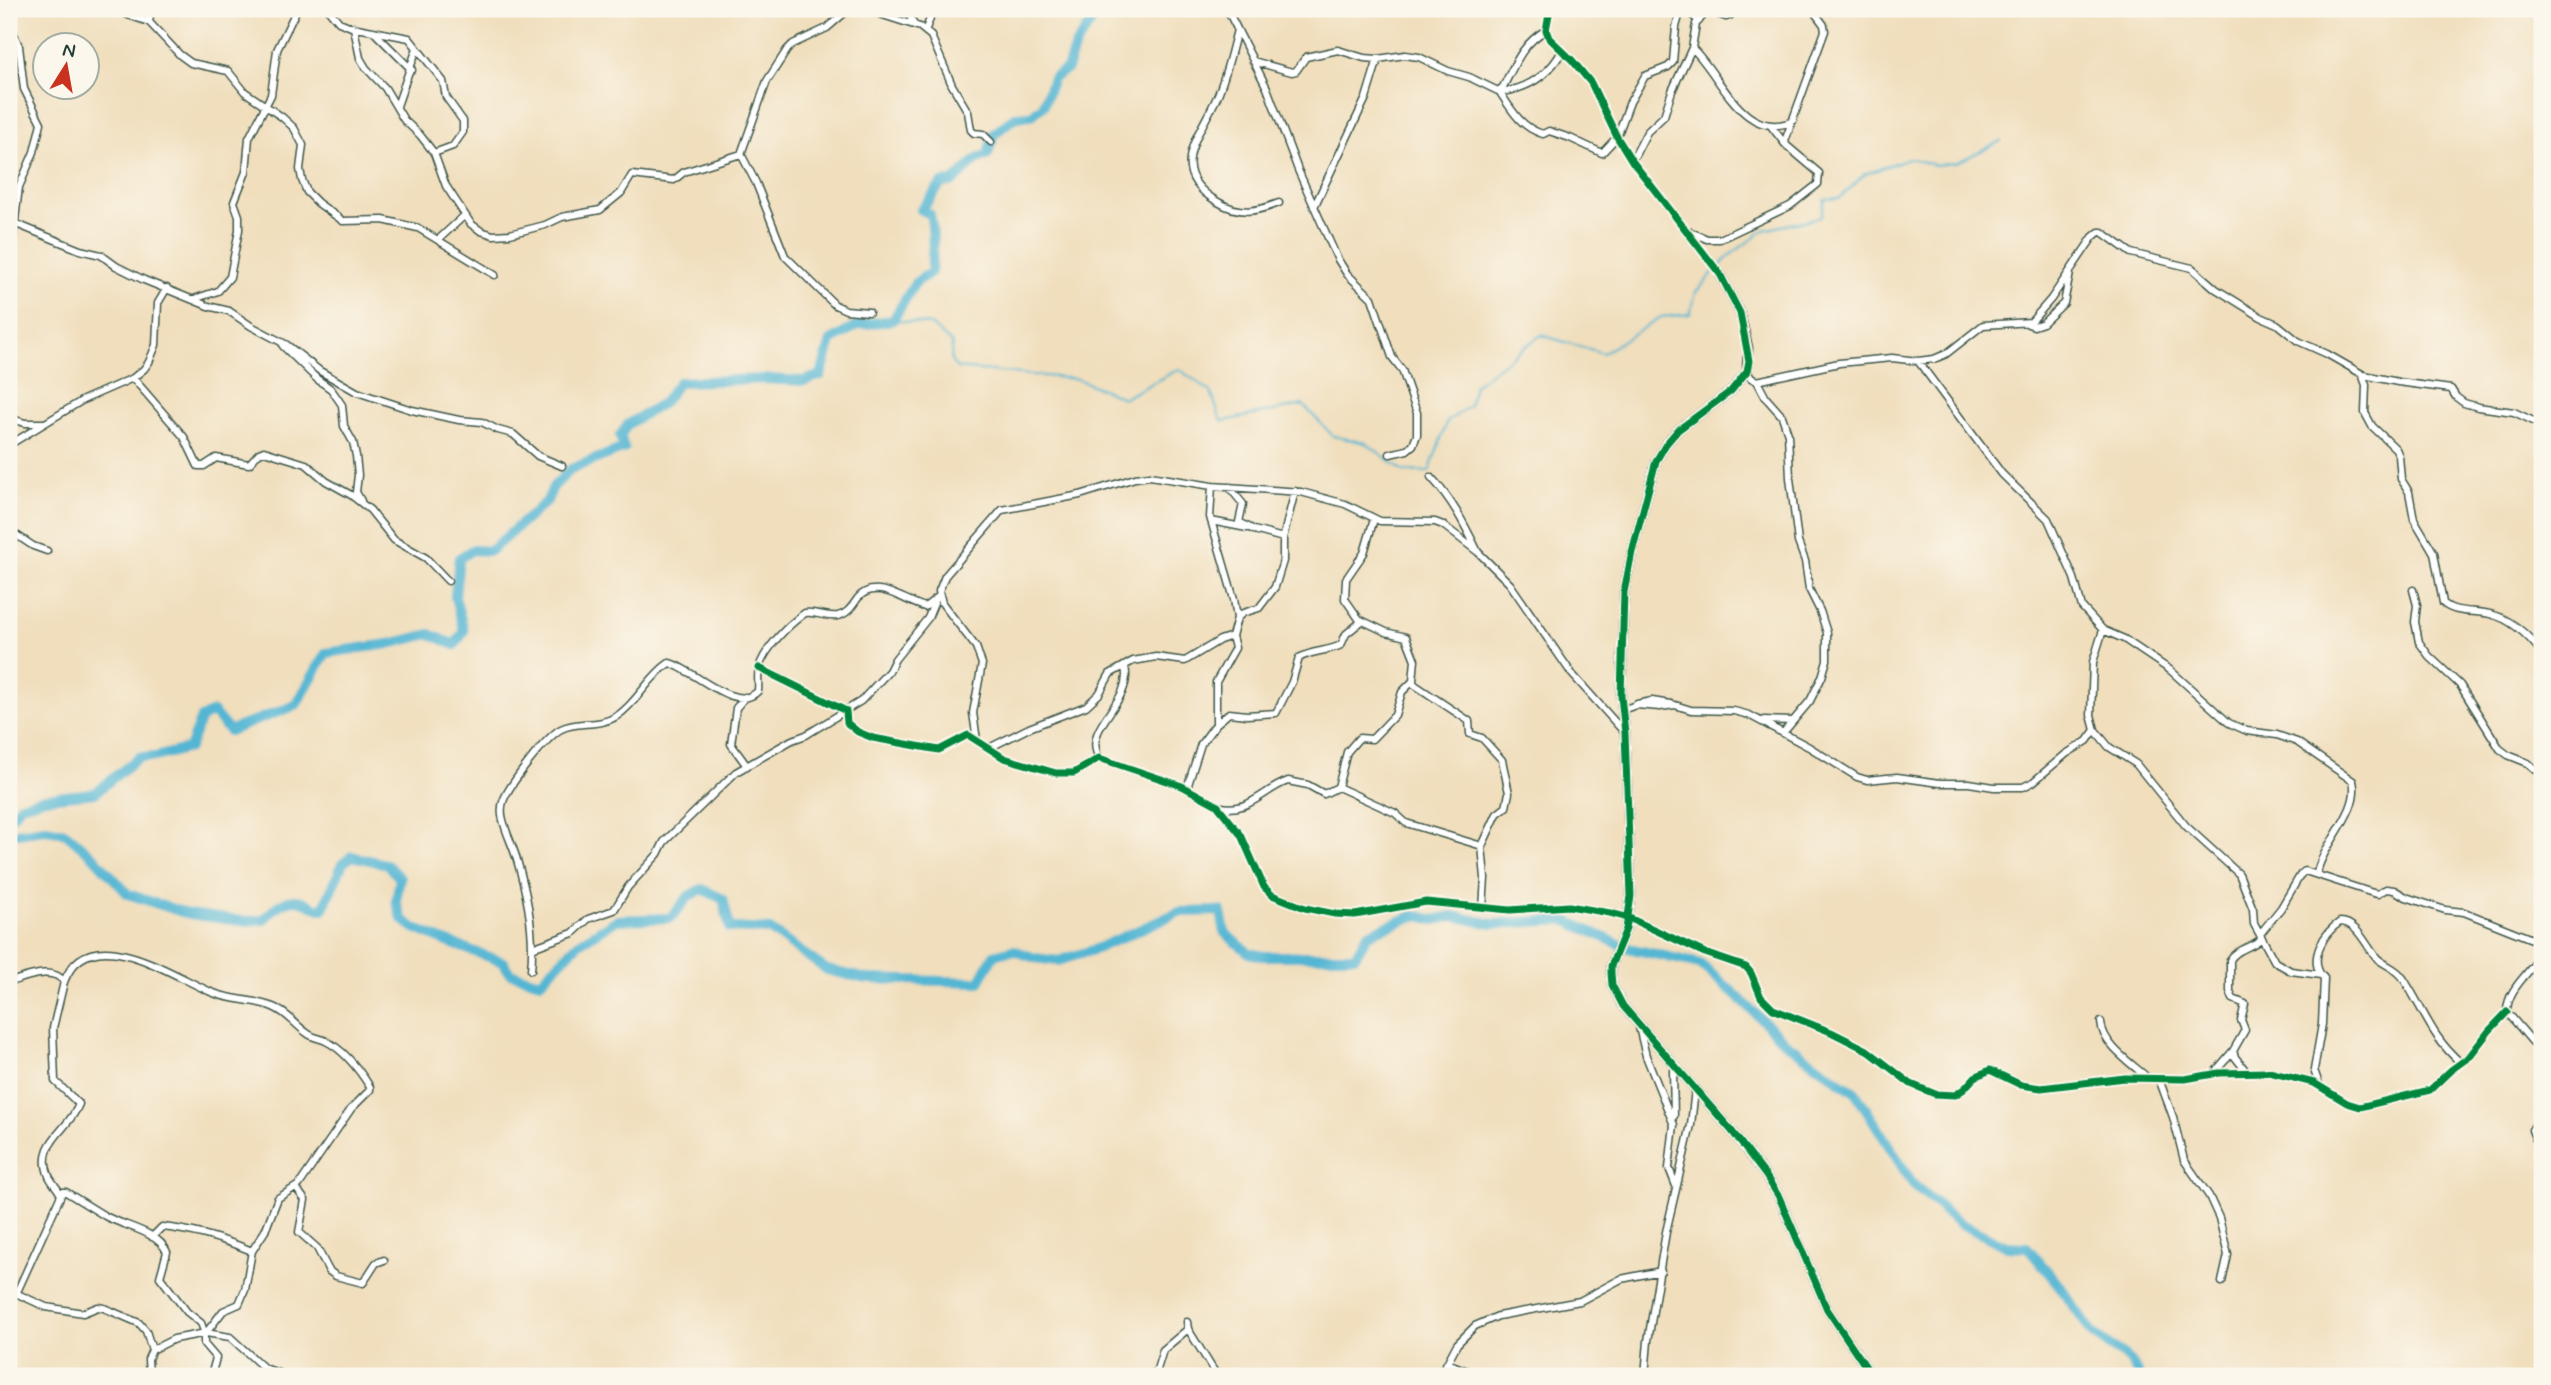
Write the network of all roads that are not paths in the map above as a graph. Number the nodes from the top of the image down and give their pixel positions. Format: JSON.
{"nodes":[{"id":1,"x":119,"y":9,"type":"edge"},
{"id":2,"x":151,"y":9,"type":"edge"},
{"id":3,"x":297,"y":9,"type":"edge"},
{"id":4,"x":328,"y":9,"type":"edge"},
{"id":5,"x":849,"y":9,"type":"edge"},
{"id":6,"x":863,"y":9,"type":"edge"},
{"id":7,"x":908,"y":9,"type":"edge"},
{"id":8,"x":934,"y":9,"type":"edge"},
{"id":9,"x":1227,"y":9,"type":"edge"},
{"id":10,"x":1550,"y":9,"type":"edge"},
{"id":11,"x":1683,"y":9,"type":"edge"},
{"id":12,"x":1734,"y":9,"type":"edge"},
{"id":13,"x":1812,"y":9,"type":"edge"},
{"id":14,"x":2535,"y":9,"type":"edge"},
{"id":15,"x":1699,"y":21,"type":"junction"},
{"id":16,"x":149,"y":22,"type":"junction"},
{"id":17,"x":9,"y":23,"type":"edge"},
{"id":18,"x":914,"y":25,"type":"junction"},
{"id":19,"x":352,"y":27,"type":"junction"},
{"id":20,"x":1237,"y":28,"type":"junction"},
{"id":21,"x":2542,"y":28,"type":"edge"},
{"id":22,"x":371,"y":30,"type":"junction"},
{"id":23,"x":1546,"y":30,"type":"junction"},
{"id":24,"x":926,"y":31,"type":"junction"},
{"id":25,"x":417,"y":48,"type":"junction"},
{"id":26,"x":1692,"y":48,"type":"junction"},
{"id":27,"x":1562,"y":51,"type":"junction"},
{"id":28,"x":1378,"y":59,"type":"junction"},
{"id":29,"x":1254,"y":61,"type":"junction"},
{"id":30,"x":412,"y":70,"type":"junction"},
{"id":31,"x":1503,"y":90,"type":"junction"},
{"id":32,"x":397,"y":106,"type":"junction"},
{"id":33,"x":267,"y":107,"type":"junction"},
{"id":34,"x":1793,"y":121,"type":"junction"},
{"id":35,"x":1771,"y":126,"type":"junction"},
{"id":36,"x":1617,"y":137,"type":"junction"},
{"id":37,"x":991,"y":142,"type":"dead end"},
{"id":38,"x":1785,"y":144,"type":"junction"},
{"id":39,"x":433,"y":153,"type":"junction"},
{"id":40,"x":741,"y":154,"type":"junction"},
{"id":41,"x":1632,"y":161,"type":"junction"},
{"id":42,"x":1279,"y":203,"type":"dead end"},
{"id":43,"x":1314,"y":207,"type":"junction"},
{"id":44,"x":465,"y":215,"type":"junction"},
{"id":45,"x":12,"y":223,"type":"edge"},
{"id":46,"x":1684,"y":229,"type":"junction"},
{"id":47,"x":439,"y":239,"type":"junction"},
{"id":48,"x":9,"y":269,"type":"edge"},
{"id":49,"x":2071,"y":271,"type":"junction"},
{"id":50,"x":1720,"y":274,"type":"joint"},
{"id":51,"x":495,"y":275,"type":"dead end"},
{"id":52,"x":167,"y":288,"type":"junction"},
{"id":53,"x":192,"y":299,"type":"junction"},
{"id":54,"x":869,"y":312,"type":"dead end"},
{"id":55,"x":2026,"y":323,"type":"junction"},
{"id":56,"x":274,"y":338,"type":"junction"},
{"id":57,"x":1919,"y":361,"type":"junction"},
{"id":58,"x":1747,"y":371,"type":"junction"},
{"id":59,"x":2362,"y":374,"type":"junction"},
{"id":60,"x":133,"y":378,"type":"junction"},
{"id":61,"x":1757,"y":381,"type":"junction"},
{"id":62,"x":9,"y":418,"type":"edge"},
{"id":63,"x":44,"y":423,"type":"junction"},
{"id":64,"x":2542,"y":425,"type":"edge"},
{"id":65,"x":9,"y":445,"type":"edge"},
{"id":66,"x":1390,"y":454,"type":"dead end"},
{"id":67,"x":562,"y":466,"type":"dead end"},
{"id":68,"x":1430,"y":477,"type":"dead end"},
{"id":69,"x":1212,"y":486,"type":"junction"},
{"id":70,"x":1229,"y":487,"type":"junction"},
{"id":71,"x":1295,"y":491,"type":"junction"},
{"id":72,"x":363,"y":504,"type":"junction"},
{"id":73,"x":1374,"y":519,"type":"junction"},
{"id":74,"x":1211,"y":522,"type":"junction"},
{"id":75,"x":9,"y":530,"type":"edge"},
{"id":76,"x":1255,"y":530,"type":"junction"},
{"id":77,"x":1283,"y":538,"type":"junction"},
{"id":78,"x":47,"y":551,"type":"dead end"},
{"id":79,"x":1478,"y":552,"type":"junction"},
{"id":80,"x":449,"y":581,"type":"dead end"},
{"id":81,"x":2413,"y":590,"type":"dead end"},
{"id":82,"x":937,"y":598,"type":"junction"},
{"id":83,"x":1237,"y":618,"type":"junction"},
{"id":84,"x":1362,"y":621,"type":"junction"},
{"id":85,"x":2103,"y":630,"type":"junction"},
{"id":86,"x":1232,"y":636,"type":"junction"},
{"id":87,"x":2542,"y":653,"type":"edge"},
{"id":88,"x":1125,"y":667,"type":"junction"},
{"id":89,"x":759,"y":668,"type":"junction"},
{"id":90,"x":1412,"y":683,"type":"junction"},
{"id":91,"x":746,"y":696,"type":"junction"},
{"id":92,"x":1622,"y":710,"type":"junction"},
{"id":93,"x":846,"y":711,"type":"junction"},
{"id":94,"x":1749,"y":715,"type":"junction"},
{"id":95,"x":1791,"y":721,"type":"junction"},
{"id":96,"x":1216,"y":724,"type":"junction"},
{"id":97,"x":2095,"y":730,"type":"junction"},
{"id":98,"x":1625,"y":733,"type":"junction"},
{"id":99,"x":1783,"y":733,"type":"junction"},
{"id":100,"x":977,"y":740,"type":"junction"},
{"id":101,"x":989,"y":748,"type":"junction"},
{"id":102,"x":1099,"y":758,"type":"junction"},
{"id":103,"x":747,"y":766,"type":"junction"},
{"id":104,"x":2542,"y":775,"type":"edge"},
{"id":105,"x":1338,"y":787,"type":"junction"},
{"id":106,"x":1187,"y":788,"type":"junction"},
{"id":107,"x":1217,"y":805,"type":"junction"},
{"id":108,"x":1482,"y":846,"type":"junction"},
{"id":109,"x":2317,"y":873,"type":"junction"},
{"id":110,"x":1483,"y":908,"type":"junction"},
{"id":111,"x":1629,"y":918,"type":"junction"},
{"id":112,"x":2261,"y":936,"type":"junction"},
{"id":113,"x":2542,"y":943,"type":"edge"},
{"id":114,"x":532,"y":948,"type":"junction"},
{"id":115,"x":2542,"y":953,"type":"edge"},
{"id":116,"x":531,"y":970,"type":"dead end"},
{"id":117,"x":2320,"y":975,"type":"junction"},
{"id":118,"x":9,"y":982,"type":"edge"},
{"id":119,"x":64,"y":982,"type":"junction"},
{"id":120,"x":2507,"y":1012,"type":"junction"},
{"id":121,"x":1638,"y":1022,"type":"junction"},
{"id":122,"x":2101,"y":1022,"type":"dead end"},
{"id":123,"x":2233,"y":1051,"type":"junction"},
{"id":124,"x":2542,"y":1053,"type":"edge"},
{"id":125,"x":2461,"y":1063,"type":"junction"},
{"id":126,"x":1677,"y":1068,"type":"junction"},
{"id":127,"x":2314,"y":1070,"type":"junction"},
{"id":128,"x":2246,"y":1071,"type":"junction"},
{"id":129,"x":2213,"y":1074,"type":"junction"},
{"id":130,"x":2148,"y":1078,"type":"junction"},
{"id":131,"x":2159,"y":1079,"type":"junction"},
{"id":132,"x":2308,"y":1082,"type":"junction"},
{"id":133,"x":2320,"y":1087,"type":"junction"},
{"id":134,"x":1695,"y":1088,"type":"junction"},
{"id":135,"x":2542,"y":1115,"type":"edge"},
{"id":136,"x":1674,"y":1125,"type":"junction"},
{"id":137,"x":2542,"y":1144,"type":"edge"},
{"id":138,"x":1676,"y":1186,"type":"junction"},
{"id":139,"x":296,"y":1188,"type":"junction"},
{"id":140,"x":61,"y":1195,"type":"junction"},
{"id":141,"x":152,"y":1237,"type":"junction"},
{"id":142,"x":252,"y":1251,"type":"junction"},
{"id":143,"x":384,"y":1259,"type":"dead end"},
{"id":144,"x":1661,"y":1271,"type":"junction"},
{"id":145,"x":2222,"y":1282,"type":"dead end"},
{"id":146,"x":9,"y":1290,"type":"edge"},
{"id":147,"x":17,"y":1292,"type":"junction"},
{"id":148,"x":205,"y":1334,"type":"junction"},
{"id":149,"x":152,"y":1350,"type":"junction"},
{"id":150,"x":1447,"y":1363,"type":"junction"},
{"id":151,"x":149,"y":1376,"type":"edge"},
{"id":152,"x":211,"y":1376,"type":"edge"},
{"id":153,"x":287,"y":1376,"type":"edge"},
{"id":154,"x":1155,"y":1376,"type":"edge"},
{"id":155,"x":1217,"y":1376,"type":"edge"},
{"id":156,"x":1440,"y":1376,"type":"edge"},
{"id":157,"x":1480,"y":1376,"type":"edge"},
{"id":158,"x":1645,"y":1376,"type":"edge"},
{"id":159,"x":1872,"y":1376,"type":"edge"}],
"edges":[{"from":1,"to":16,"type":"street"},
{"from":2,"to":16,"type":"street"},
{"from":3,"to":33,"type":"street"},
{"from":4,"to":19,"type":"street"},
{"from":5,"to":40,"type":"street"},
{"from":6,"to":18,"type":"street"},
{"from":7,"to":18,"type":"street"},
{"from":8,"to":24,"type":"street"},
{"from":9,"to":20,"type":"street"},
{"from":10,"to":23,"type":"street"},
{"from":11,"to":15,"type":"street"},
{"from":11,"to":36,"type":"street"},
{"from":12,"to":15,"type":"street"},
{"from":13,"to":34,"type":"street"},
{"from":14,"to":21,"type":"street"},
{"from":15,"to":26,"type":"street"},
{"from":16,"to":33,"type":"street"},
{"from":17,"to":45,"type":"street"},
{"from":18,"to":24,"type":"street"},
{"from":19,"to":22,"type":"street"},
{"from":19,"to":32,"type":"street"},
{"from":20,"to":29,"type":"street"},
{"from":20,"to":42,"type":"street"},
{"from":22,"to":25,"type":"street"},
{"from":22,"to":30,"type":"street"},
{"from":23,"to":27,"type":"street"},
{"from":23,"to":31,"type":"street"},
{"from":24,"to":37,"type":"street"},
{"from":25,"to":30,"type":"street"},
{"from":25,"to":39,"type":"street"},
{"from":26,"to":35,"type":"street"},
{"from":26,"to":41,"type":"street"},
{"from":27,"to":31,"type":"street"},
{"from":27,"to":36,"type":"street"},
{"from":28,"to":29,"type":"street"},
{"from":28,"to":31,"type":"street"},
{"from":28,"to":43,"type":"street"},
{"from":29,"to":43,"type":"street"},
{"from":30,"to":32,"type":"street"},
{"from":31,"to":36,"type":"street"},
{"from":32,"to":39,"type":"street"},
{"from":33,"to":47,"type":"street"},
{"from":33,"to":53,"type":"street"},
{"from":34,"to":35,"type":"street"},
{"from":34,"to":38,"type":"street"},
{"from":35,"to":38,"type":"street"},
{"from":36,"to":41,"type":"street"},
{"from":38,"to":46,"type":"street"},
{"from":39,"to":44,"type":"street"},
{"from":40,"to":44,"type":"street"},
{"from":40,"to":54,"type":"street"},
{"from":41,"to":46,"type":"street"},
{"from":43,"to":66,"type":"street"},
{"from":44,"to":47,"type":"street"},
{"from":45,"to":48,"type":"street"},
{"from":45,"to":52,"type":"street"},
{"from":46,"to":50,"type":"street"},
{"from":47,"to":51,"type":"street"},
{"from":49,"to":55,"type":"street"},
{"from":49,"to":55,"type":"street"},
{"from":49,"to":59,"type":"street"},
{"from":50,"to":58,"type":"street"},
{"from":52,"to":53,"type":"street"},
{"from":52,"to":60,"type":"street"},
{"from":53,"to":56,"type":"street"},
{"from":55,"to":57,"type":"street"},
{"from":56,"to":67,"type":"street"},
{"from":56,"to":72,"type":"street"},
{"from":57,"to":61,"type":"street"},
{"from":57,"to":85,"type":"street"},
{"from":58,"to":61,"type":"street"},
{"from":58,"to":92,"type":"street"},
{"from":59,"to":64,"type":"street"},
{"from":59,"to":87,"type":"street"},
{"from":60,"to":63,"type":"street"},
{"from":60,"to":72,"type":"street"},
{"from":61,"to":95,"type":"street"},
{"from":62,"to":63,"type":"street"},
{"from":63,"to":65,"type":"street"},
{"from":68,"to":79,"type":"street"},
{"from":69,"to":70,"type":"street"},
{"from":69,"to":74,"type":"street"},
{"from":69,"to":82,"type":"street"},
{"from":70,"to":71,"type":"street"},
{"from":70,"to":76,"type":"street"},
{"from":71,"to":73,"type":"street"},
{"from":71,"to":77,"type":"street"},
{"from":72,"to":80,"type":"street"},
{"from":73,"to":79,"type":"street"},
{"from":73,"to":84,"type":"street"},
{"from":74,"to":76,"type":"street"},
{"from":74,"to":83,"type":"street"},
{"from":75,"to":78,"type":"street"},
{"from":76,"to":77,"type":"street"},
{"from":77,"to":83,"type":"street"},
{"from":79,"to":98,"type":"street"},
{"from":81,"to":104,"type":"street"},
{"from":82,"to":89,"type":"street"},
{"from":82,"to":93,"type":"street"},
{"from":82,"to":100,"type":"street"},
{"from":83,"to":86,"type":"street"},
{"from":84,"to":90,"type":"street"},
{"from":84,"to":96,"type":"street"},
{"from":85,"to":97,"type":"street"},
{"from":85,"to":109,"type":"street"},
{"from":86,"to":88,"type":"street"},
{"from":86,"to":96,"type":"street"},
{"from":88,"to":101,"type":"street"},
{"from":88,"to":102,"type":"street"},
{"from":89,"to":91,"type":"street"},
{"from":89,"to":93,"type":"street"},
{"from":90,"to":105,"type":"street"},
{"from":90,"to":108,"type":"street"},
{"from":91,"to":103,"type":"street"},
{"from":91,"to":114,"type":"street"},
{"from":92,"to":94,"type":"street"},
{"from":92,"to":98,"type":"street"},
{"from":93,"to":100,"type":"street"},
{"from":93,"to":103,"type":"street"},
{"from":94,"to":95,"type":"street"},
{"from":94,"to":99,"type":"street"},
{"from":95,"to":99,"type":"street"},
{"from":96,"to":106,"type":"street"},
{"from":97,"to":99,"type":"street"},
{"from":97,"to":112,"type":"street"},
{"from":98,"to":111,"type":"street"},
{"from":100,"to":101,"type":"street"},
{"from":101,"to":102,"type":"street"},
{"from":102,"to":106,"type":"street"},
{"from":103,"to":114,"type":"street"},
{"from":105,"to":107,"type":"street"},
{"from":105,"to":108,"type":"street"},
{"from":106,"to":107,"type":"street"},
{"from":107,"to":110,"type":"street"},
{"from":108,"to":110,"type":"street"},
{"from":109,"to":112,"type":"street"},
{"from":109,"to":113,"type":"street"},
{"from":110,"to":111,"type":"street"},
{"from":111,"to":121,"type":"street"},
{"from":111,"to":130,"type":"street"},
{"from":112,"to":117,"type":"street"},
{"from":112,"to":123,"type":"street"},
{"from":114,"to":116,"type":"street"},
{"from":115,"to":120,"type":"street"},
{"from":117,"to":125,"type":"street"},
{"from":117,"to":127,"type":"street"},
{"from":118,"to":119,"type":"street"},
{"from":119,"to":139,"type":"street"},
{"from":119,"to":140,"type":"street"},
{"from":120,"to":124,"type":"street"},
{"from":120,"to":125,"type":"street"},
{"from":121,"to":126,"type":"street"},
{"from":121,"to":136,"type":"street"},
{"from":122,"to":130,"type":"street"},
{"from":123,"to":128,"type":"street"},
{"from":123,"to":129,"type":"street"},
{"from":125,"to":133,"type":"street"},
{"from":126,"to":134,"type":"street"},
{"from":126,"to":136,"type":"street"},
{"from":127,"to":132,"type":"street"},
{"from":127,"to":133,"type":"street"},
{"from":128,"to":129,"type":"street"},
{"from":128,"to":132,"type":"street"},
{"from":129,"to":131,"type":"street"},
{"from":130,"to":131,"type":"street"},
{"from":131,"to":145,"type":"street"},
{"from":132,"to":133,"type":"street"},
{"from":134,"to":138,"type":"street"},
{"from":134,"to":159,"type":"street"},
{"from":135,"to":137,"type":"street"},
{"from":136,"to":138,"type":"street"},
{"from":138,"to":144,"type":"street"},
{"from":139,"to":142,"type":"street"},
{"from":139,"to":143,"type":"street"},
{"from":140,"to":141,"type":"street"},
{"from":140,"to":147,"type":"street"},
{"from":141,"to":142,"type":"street"},
{"from":141,"to":148,"type":"street"},
{"from":142,"to":148,"type":"street"},
{"from":144,"to":150,"type":"street"},
{"from":144,"to":158,"type":"street"},
{"from":146,"to":147,"type":"street"},
{"from":147,"to":149,"type":"street"},
{"from":148,"to":149,"type":"street"},
{"from":148,"to":152,"type":"street"},
{"from":148,"to":153,"type":"street"},
{"from":149,"to":151,"type":"street"},
{"from":150,"to":156,"type":"street"},
{"from":150,"to":157,"type":"street"},
{"from":154,"to":155,"type":"street"}]}
